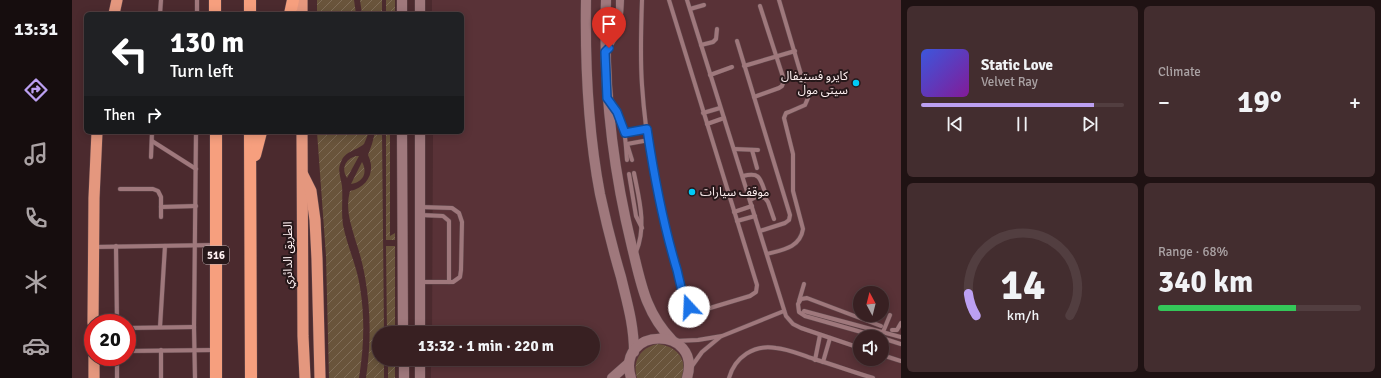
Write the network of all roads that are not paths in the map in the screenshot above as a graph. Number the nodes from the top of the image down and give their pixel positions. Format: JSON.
{"nodes":[{"id":1,"x":117,"y":0,"type":"edge"},
{"id":2,"x":161,"y":0,"type":"edge"},
{"id":3,"x":198,"y":0,"type":"edge"},
{"id":4,"x":215,"y":0,"type":"edge"},
{"id":5,"x":250,"y":0,"type":"edge"},
{"id":6,"x":293,"y":0,"type":"edge"},
{"id":7,"x":302,"y":0,"type":"edge"},
{"id":8,"x":402,"y":0,"type":"edge"},
{"id":9,"x":420,"y":0,"type":"edge"},
{"id":10,"x":586,"y":0,"type":"edge"},
{"id":11,"x":606,"y":0,"type":"edge"},
{"id":12,"x":618,"y":0,"type":"edge"},
{"id":13,"x":622,"y":0,"type":"edge"},
{"id":14,"x":642,"y":0,"type":"edge"},
{"id":15,"x":669,"y":0,"type":"edge"},
{"id":16,"x":687,"y":0,"type":"edge"},
{"id":17,"x":779,"y":0,"type":"edge"},
{"id":18,"x":704,"y":5,"type":"dead end"},
{"id":19,"x":760,"y":6,"type":"dead end"},
{"id":20,"x":690,"y":9,"type":"junction"},
{"id":21,"x":114,"y":12,"type":"edge"},
{"id":22,"x":160,"y":12,"type":"edge"},
{"id":23,"x":197,"y":12,"type":"edge"},
{"id":24,"x":216,"y":12,"type":"edge"},
{"id":25,"x":250,"y":12,"type":"edge"},
{"id":26,"x":290,"y":12,"type":"edge"},
{"id":27,"x":302,"y":12,"type":"edge"},
{"id":28,"x":402,"y":12,"type":"edge"},
{"id":29,"x":420,"y":12,"type":"edge"},
{"id":30,"x":717,"y":29,"type":"dead end"},
{"id":31,"x":619,"y":31,"type":"junction"},
{"id":32,"x":736,"y":41,"type":"dead end"},
{"id":33,"x":701,"y":45,"type":"junction"},
{"id":34,"x":794,"y":51,"type":"junction"},
{"id":35,"x":605,"y":52,"type":"junction"},
{"id":36,"x":776,"y":56,"type":"junction"},
{"id":37,"x":744,"y":66,"type":"junction"},
{"id":38,"x":732,"y":67,"type":"dead end"},
{"id":39,"x":710,"y":75,"type":"junction"},
{"id":40,"x":754,"y":97,"type":"junction"},
{"id":41,"x":607,"y":98,"type":"junction"},
{"id":42,"x":720,"y":108,"type":"junction"},
{"id":43,"x":703,"y":113,"type":"junction"},
{"id":44,"x":724,"y":118,"type":"junction"},
{"id":45,"x":707,"y":124,"type":"junction"},
{"id":46,"x":647,"y":129,"type":"junction"},
{"id":47,"x":625,"y":133,"type":"junction"},
{"id":48,"x":97,"y":134,"type":"edge"},
{"id":49,"x":152,"y":134,"type":"edge"},
{"id":50,"x":196,"y":134,"type":"edge"},
{"id":51,"x":216,"y":134,"type":"edge"},
{"id":52,"x":250,"y":134,"type":"edge"},
{"id":53,"x":260,"y":134,"type":"edge"},
{"id":54,"x":302,"y":134,"type":"edge"},
{"id":55,"x":402,"y":134,"type":"edge"},
{"id":56,"x":420,"y":134,"type":"edge"},
{"id":57,"x":649,"y":140,"type":"junction"},
{"id":58,"x":152,"y":141,"type":"junction"},
{"id":59,"x":626,"y":144,"type":"junction"},
{"id":60,"x":734,"y":149,"type":"junction"},
{"id":61,"x":752,"y":150,"type":"junction"},
{"id":62,"x":758,"y":150,"type":"dead end"},
{"id":63,"x":151,"y":158,"type":"dead end"},
{"id":64,"x":627,"y":160,"type":"dead end"},
{"id":65,"x":632,"y":160,"type":"dead end"},
{"id":66,"x":757,"y":168,"type":"dead end"},
{"id":67,"x":196,"y":169,"type":"junction"},
{"id":68,"x":251,"y":170,"type":"junction"},
{"id":69,"x":302,"y":172,"type":"junction"},
{"id":70,"x":634,"y":173,"type":"dead end"},
{"id":71,"x":629,"y":174,"type":"dead end"},
{"id":72,"x":742,"y":176,"type":"junction"},
{"id":73,"x":120,"y":189,"type":"dead end"},
{"id":74,"x":765,"y":192,"type":"dead end"},
{"id":75,"x":750,"y":200,"type":"junction"},
{"id":76,"x":196,"y":206,"type":"junction"},
{"id":77,"x":752,"y":206,"type":"junction"},
{"id":78,"x":161,"y":207,"type":"junction"},
{"id":79,"x":420,"y":211,"type":"junction"},
{"id":80,"x":734,"y":212,"type":"junction"},
{"id":81,"x":755,"y":216,"type":"junction"},
{"id":82,"x":161,"y":217,"type":"dead end"},
{"id":83,"x":774,"y":219,"type":"dead end"},
{"id":84,"x":737,"y":222,"type":"junction"},
{"id":85,"x":642,"y":228,"type":"junction"},
{"id":86,"x":760,"y":231,"type":"junction"},
{"id":87,"x":195,"y":245,"type":"junction"},
{"id":88,"x":216,"y":245,"type":"junction"},
{"id":89,"x":116,"y":246,"type":"junction"},
{"id":90,"x":165,"y":246,"type":"junction"},
{"id":91,"x":93,"y":247,"type":"junction"},
{"id":92,"x":767,"y":254,"type":"junction"},
{"id":93,"x":634,"y":256,"type":"junction"},
{"id":94,"x":420,"y":282,"type":"junction"},
{"id":95,"x":449,"y":282,"type":"junction"},
{"id":96,"x":804,"y":284,"type":"dead end"},
{"id":97,"x":799,"y":301,"type":"dead end"},
{"id":98,"x":784,"y":311,"type":"junction"},
{"id":99,"x":804,"y":311,"type":"dead end"},
{"id":100,"x":93,"y":314,"type":"edge"},
{"id":101,"x":117,"y":314,"type":"edge"},
{"id":102,"x":890,"y":315,"type":"dead end"},
{"id":103,"x":901,"y":323,"type":"edge"},
{"id":104,"x":404,"y":326,"type":"edge"},
{"id":105,"x":420,"y":326,"type":"edge"},
{"id":106,"x":881,"y":326,"type":"dead end"},
{"id":107,"x":160,"y":327,"type":"junction"},
{"id":108,"x":194,"y":327,"type":"junction"},
{"id":109,"x":136,"y":328,"type":"edge"},
{"id":110,"x":854,"y":330,"type":"edge"},
{"id":111,"x":875,"y":330,"type":"edge"},
{"id":112,"x":884,"y":330,"type":"edge"},
{"id":113,"x":892,"y":330,"type":"dead end"},
{"id":114,"x":889,"y":334,"type":"edge"},
{"id":115,"x":820,"y":335,"type":"junction"},
{"id":116,"x":722,"y":336,"type":"junction"},
{"id":117,"x":901,"y":337,"type":"edge"},
{"id":118,"x":830,"y":338,"type":"junction"},
{"id":119,"x":889,"y":340,"type":"edge"},
{"id":120,"x":672,"y":341,"type":"junction"},
{"id":121,"x":901,"y":344,"type":"edge"},
{"id":122,"x":853,"y":346,"type":"edge"},
{"id":123,"x":161,"y":350,"type":"junction"},
{"id":124,"x":194,"y":350,"type":"junction"},
{"id":125,"x":216,"y":350,"type":"junction"},
{"id":126,"x":136,"y":351,"type":"edge"},
{"id":127,"x":634,"y":352,"type":"junction"},
{"id":128,"x":889,"y":357,"type":"edge"},
{"id":129,"x":815,"y":360,"type":"junction"},
{"id":130,"x":901,"y":361,"type":"edge"},
{"id":131,"x":823,"y":362,"type":"junction"},
{"id":132,"x":629,"y":363,"type":"junction"},
{"id":133,"x":94,"y":366,"type":"edge"},
{"id":134,"x":117,"y":366,"type":"edge"},
{"id":135,"x":404,"y":366,"type":"edge"},
{"id":136,"x":420,"y":366,"type":"edge"},
{"id":137,"x":688,"y":374,"type":"edge"},
{"id":138,"x":94,"y":378,"type":"edge"},
{"id":139,"x":117,"y":378,"type":"edge"},
{"id":140,"x":161,"y":378,"type":"edge"},
{"id":141,"x":195,"y":378,"type":"edge"},
{"id":142,"x":216,"y":378,"type":"edge"},
{"id":143,"x":251,"y":378,"type":"edge"},
{"id":144,"x":305,"y":378,"type":"edge"},
{"id":145,"x":320,"y":378,"type":"edge"},
{"id":146,"x":404,"y":378,"type":"edge"},
{"id":147,"x":420,"y":378,"type":"edge"},
{"id":148,"x":612,"y":378,"type":"edge"},
{"id":149,"x":631,"y":378,"type":"edge"},
{"id":150,"x":728,"y":378,"type":"edge"},
{"id":151,"x":873,"y":378,"type":"edge"}],
"edges":[{"from":1,"to":21,"type":"highway"},
{"from":2,"to":22,"type":"lane"},
{"from":3,"to":23,"type":"lane"},
{"from":4,"to":24,"type":"highway"},
{"from":5,"to":25,"type":"highway"},
{"from":6,"to":26,"type":"highway"},
{"from":7,"to":27,"type":"highway"},
{"from":8,"to":28,"type":"street"},
{"from":9,"to":29,"type":"street"},
{"from":10,"to":127,"type":"street"},
{"from":11,"to":35,"type":"street"},
{"from":12,"to":31,"type":"lane"},
{"from":13,"to":31,"type":"lane"},
{"from":14,"to":46,"type":"lane"},
{"from":15,"to":43,"type":"lane"},
{"from":16,"to":20,"type":"lane"},
{"from":17,"to":34,"type":"lane"},
{"from":18,"to":20,"type":"lane"},
{"from":19,"to":36,"type":"lane"},
{"from":20,"to":33,"type":"lane"},
{"from":30,"to":33,"type":"lane"},
{"from":31,"to":35,"type":"lane"},
{"from":32,"to":37,"type":"lane"},
{"from":33,"to":39,"type":"lane"},
{"from":34,"to":36,"type":"lane"},
{"from":34,"to":92,"type":"lane"},
{"from":35,"to":41,"type":"street"},
{"from":36,"to":37,"type":"lane"},
{"from":36,"to":40,"type":"lane"},
{"from":37,"to":40,"type":"lane"},
{"from":38,"to":39,"type":"lane"},
{"from":39,"to":42,"type":"lane"},
{"from":40,"to":86,"type":"lane"},
{"from":41,"to":47,"type":"lane"},
{"from":41,"to":93,"type":"street"},
{"from":42,"to":43,"type":"lane"},
{"from":42,"to":44,"type":"lane"},
{"from":43,"to":45,"type":"lane"},
{"from":44,"to":45,"type":"lane"},
{"from":44,"to":60,"type":"lane"},
{"from":45,"to":80,"type":"lane"},
{"from":46,"to":47,"type":"lane"},
{"from":46,"to":57,"type":"lane"},
{"from":47,"to":59,"type":"lane"},
{"from":48,"to":91,"type":"highway"},
{"from":49,"to":58,"type":"lane"},
{"from":50,"to":67,"type":"lane"},
{"from":51,"to":88,"type":"highway","number":"516"},
{"from":52,"to":68,"type":"highway"},
{"from":53,"to":68,"type":"highway"},
{"from":54,"to":69,"type":"highway","name":"الطريق الدائري"},
{"from":55,"to":104,"type":"street"},
{"from":56,"to":79,"type":"street"},
{"from":57,"to":59,"type":"lane"},
{"from":57,"to":84,"type":"lane"},
{"from":58,"to":63,"type":"lane"},
{"from":58,"to":67,"type":"lane"},
{"from":59,"to":64,"type":"lane"},
{"from":59,"to":65,"type":"lane"},
{"from":60,"to":61,"type":"lane"},
{"from":60,"to":72,"type":"lane"},
{"from":61,"to":62,"type":"lane"},
{"from":61,"to":66,"type":"lane"},
{"from":67,"to":76,"type":"lane"},
{"from":68,"to":143,"type":"highway"},
{"from":69,"to":144,"type":"highway","name":"الطريق الدائري"},
{"from":69,"to":145,"type":"highway"},
{"from":70,"to":85,"type":"lane"},
{"from":71,"to":85,"type":"lane"},
{"from":72,"to":74,"type":"lane"},
{"from":72,"to":75,"type":"lane"},
{"from":73,"to":78,"type":"lane"},
{"from":75,"to":77,"type":"lane"},
{"from":75,"to":83,"type":"lane"},
{"from":76,"to":78,"type":"lane"},
{"from":76,"to":87,"type":"lane"},
{"from":77,"to":80,"type":"lane"},
{"from":77,"to":81,"type":"lane"},
{"from":78,"to":82,"type":"lane"},
{"from":79,"to":94,"type":"street"},
{"from":79,"to":95,"type":"lane"},
{"from":79,"to":95,"type":"lane"},
{"from":80,"to":84,"type":"lane"},
{"from":81,"to":84,"type":"lane"},
{"from":81,"to":86,"type":"lane"},
{"from":85,"to":93,"type":"lane"},
{"from":86,"to":92,"type":"lane"},
{"from":87,"to":88,"type":"lane"},
{"from":87,"to":90,"type":"lane"},
{"from":87,"to":108,"type":"lane"},
{"from":88,"to":125,"type":"highway","number":"516"},
{"from":89,"to":90,"type":"lane"},
{"from":89,"to":91,"type":"lane"},
{"from":89,"to":101,"type":"lane"},
{"from":90,"to":107,"type":"lane"},
{"from":91,"to":100,"type":"highway"},
{"from":92,"to":98,"type":"lane"},
{"from":93,"to":120,"type":"street"},
{"from":94,"to":95,"type":"lane"},
{"from":94,"to":105,"type":"street"},
{"from":96,"to":97,"type":"lane"},
{"from":98,"to":115,"type":"lane"},
{"from":98,"to":116,"type":"lane"},
{"from":99,"to":111,"type":"lane"},
{"from":102,"to":112,"type":"lane"},
{"from":103,"to":113,"type":"lane"},
{"from":106,"to":110,"type":"lane"},
{"from":107,"to":108,"type":"lane"},
{"from":107,"to":109,"type":"lane"},
{"from":108,"to":124,"type":"lane"},
{"from":114,"to":117,"type":"lane"},
{"from":115,"to":118,"type":"lane"},
{"from":115,"to":129,"type":"lane"},
{"from":116,"to":120,"type":"lane"},
{"from":116,"to":137,"type":"lane"},
{"from":118,"to":122,"type":"lane"},
{"from":118,"to":131,"type":"lane"},
{"from":119,"to":121,"type":"lane"},
{"from":120,"to":127,"type":"street"},
{"from":120,"to":137,"type":"street"},
{"from":123,"to":124,"type":"lane"},
{"from":123,"to":126,"type":"lane"},
{"from":123,"to":140,"type":"lane"},
{"from":124,"to":125,"type":"lane"},
{"from":124,"to":141,"type":"lane"},
{"from":125,"to":142,"type":"highway","number":"516"},
{"from":127,"to":132,"type":"street"},
{"from":128,"to":130,"type":"lane"},
{"from":129,"to":131,"type":"lane"},
{"from":129,"to":150,"type":"lane"},
{"from":131,"to":151,"type":"lane"},
{"from":132,"to":148,"type":"street"},
{"from":132,"to":149,"type":"street"},
{"from":133,"to":138,"type":"highway"},
{"from":134,"to":139,"type":"lane"},
{"from":135,"to":146,"type":"street"},
{"from":136,"to":147,"type":"street"}]}
